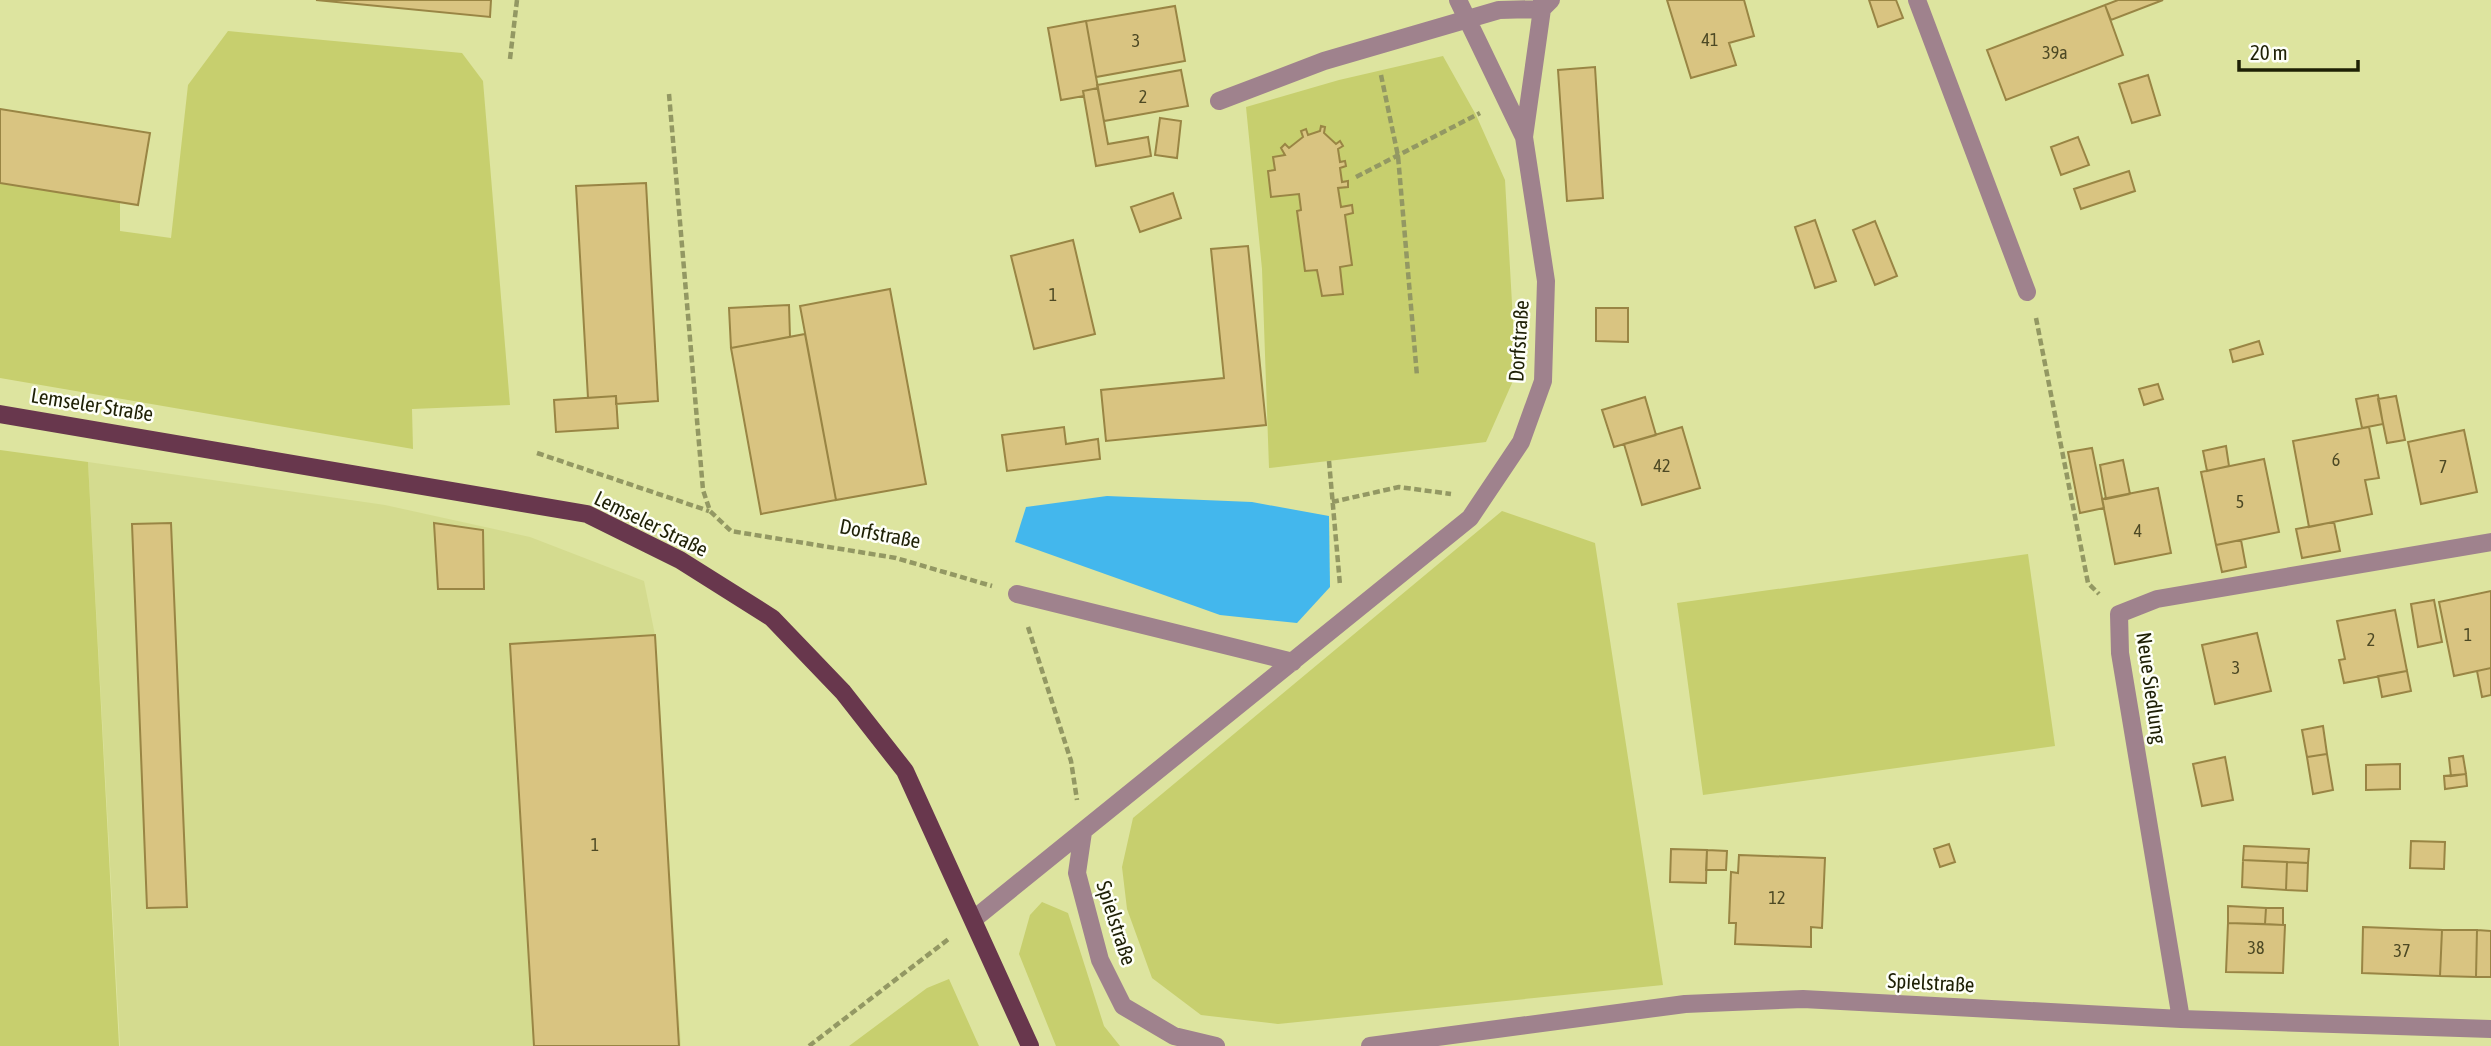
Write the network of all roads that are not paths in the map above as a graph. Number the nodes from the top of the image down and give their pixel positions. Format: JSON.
{"nodes":[{"id":1,"x":1458,"y":0,"type":"edge"},
{"id":2,"x":1917,"y":0,"type":"edge"},
{"id":3,"x":1545,"y":3,"type":"edge"},
{"id":4,"x":1468,"y":21,"type":"junction"},
{"id":5,"x":1219,"y":101,"type":"dead end"},
{"id":6,"x":1524,"y":137,"type":"junction"},
{"id":7,"x":2027,"y":292,"type":"road end"},
{"id":8,"x":0,"y":414,"type":"edge"},
{"id":9,"x":2491,"y":542,"type":"edge"},
{"id":10,"x":1017,"y":594,"type":"road end"},
{"id":11,"x":1293,"y":662,"type":"junction"},
{"id":12,"x":1083,"y":832,"type":"junction"},
{"id":13,"x":974,"y":919,"type":"junction"},
{"id":14,"x":2181,"y":1019,"type":"junction"},
{"id":15,"x":2491,"y":1029,"type":"edge"},
{"id":16,"x":1030,"y":1046,"type":"edge"},
{"id":17,"x":1216,"y":1046,"type":"edge"},
{"id":18,"x":1370,"y":1046,"type":"edge"}],
"edges":[{"from":1,"to":4,"type":"street"},
{"from":2,"to":7,"type":"street"},
{"from":3,"to":4,"type":"street","name":"Dorfstraße"},
{"from":3,"to":6,"type":"street","name":"Dorfstraße"},
{"from":4,"to":5,"type":"street","name":"Dorfstraße"},
{"from":4,"to":6,"type":"street"},
{"from":6,"to":11,"type":"street","name":"Dorfstraße"},
{"from":8,"to":13,"type":"main road","name":"Lemseler Straße"},
{"from":9,"to":14,"type":"street","name":"Neue Siedlung"},
{"from":10,"to":11,"type":"street"},
{"from":11,"to":12,"type":"street","name":"Dorfstraße"},
{"from":12,"to":13,"type":"street","name":"Dorfstraße"},
{"from":12,"to":17,"type":"street","name":"Spielstraße"},
{"from":13,"to":16,"type":"main road","name":"Lemseler Straße"},
{"from":14,"to":15,"type":"street","name":"Spielstraße"},
{"from":14,"to":18,"type":"street","name":"Spielstraße"}]}
